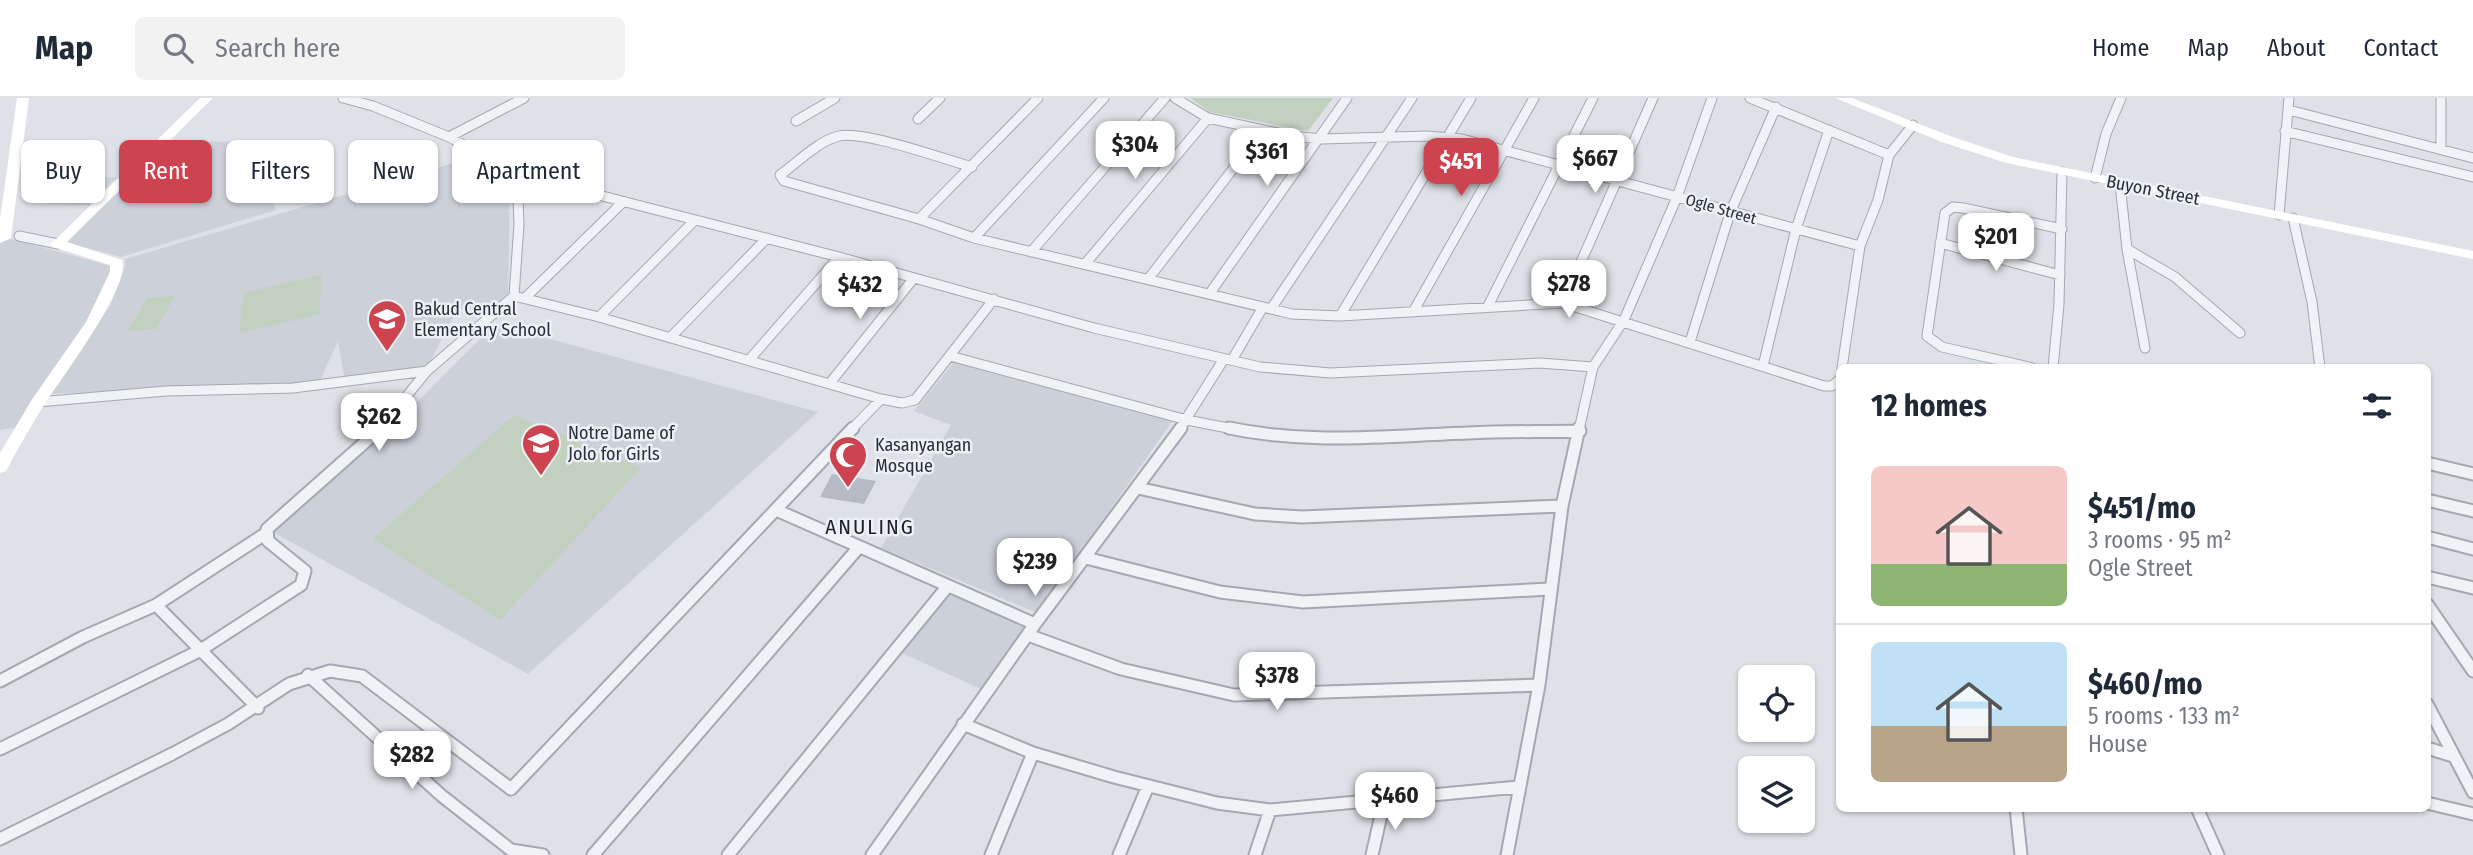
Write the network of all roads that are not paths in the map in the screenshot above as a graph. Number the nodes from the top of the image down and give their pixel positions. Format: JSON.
{"nodes":[{"id":1,"x":23,"y":98,"type":"edge"},
{"id":2,"x":207,"y":98,"type":"edge"},
{"id":3,"x":343,"y":98,"type":"edge"},
{"id":4,"x":524,"y":98,"type":"edge"},
{"id":5,"x":835,"y":98,"type":"edge"},
{"id":6,"x":940,"y":98,"type":"edge"},
{"id":7,"x":1038,"y":98,"type":"edge"},
{"id":8,"x":1104,"y":98,"type":"edge"},
{"id":9,"x":1165,"y":98,"type":"edge"},
{"id":10,"x":1175,"y":98,"type":"edge"},
{"id":11,"x":1347,"y":98,"type":"edge"},
{"id":12,"x":1412,"y":98,"type":"edge"},
{"id":13,"x":1471,"y":98,"type":"edge"},
{"id":14,"x":1534,"y":98,"type":"edge"},
{"id":15,"x":1593,"y":98,"type":"edge"},
{"id":16,"x":1653,"y":98,"type":"edge"},
{"id":17,"x":1712,"y":98,"type":"edge"},
{"id":18,"x":1750,"y":98,"type":"edge"},
{"id":19,"x":1842,"y":98,"type":"edge"},
{"id":20,"x":2121,"y":98,"type":"edge"},
{"id":21,"x":2289,"y":98,"type":"edge"},
{"id":22,"x":2441,"y":98,"type":"edge"},
{"id":23,"x":1776,"y":107,"type":"junction"},
{"id":24,"x":2289,"y":110,"type":"junction"},
{"id":25,"x":1208,"y":118,"type":"junction"},
{"id":26,"x":918,"y":119,"type":"dead end"},
{"id":27,"x":796,"y":121,"type":"dead end"},
{"id":28,"x":1913,"y":125,"type":"junction"},
{"id":29,"x":1263,"y":130,"type":"junction"},
{"id":30,"x":1829,"y":130,"type":"junction"},
{"id":31,"x":2285,"y":131,"type":"junction"},
{"id":32,"x":1447,"y":136,"type":"junction"},
{"id":33,"x":449,"y":137,"type":"junction"},
{"id":34,"x":1385,"y":137,"type":"junction"},
{"id":35,"x":1321,"y":139,"type":"junction"},
{"id":36,"x":455,"y":140,"type":"edge"},
{"id":37,"x":2441,"y":149,"type":"junction"},
{"id":38,"x":1505,"y":151,"type":"junction"},
{"id":39,"x":1889,"y":155,"type":"junction"},
{"id":40,"x":2473,"y":158,"type":"edge"},
{"id":41,"x":1561,"y":166,"type":"junction"},
{"id":42,"x":972,"y":167,"type":"junction"},
{"id":43,"x":2062,"y":172,"type":"junction"},
{"id":44,"x":2473,"y":177,"type":"edge"},
{"id":45,"x":2095,"y":178,"type":"junction"},
{"id":46,"x":1618,"y":181,"type":"junction"},
{"id":47,"x":2120,"y":184,"type":"junction"},
{"id":48,"x":604,"y":197,"type":"edge"},
{"id":49,"x":1677,"y":197,"type":"junction"},
{"id":50,"x":623,"y":202,"type":"junction"},
{"id":51,"x":518,"y":203,"type":"edge"},
{"id":52,"x":1730,"y":213,"type":"junction"},
{"id":53,"x":2279,"y":215,"type":"junction"},
{"id":54,"x":2293,"y":218,"type":"junction"},
{"id":55,"x":919,"y":219,"type":"junction"},
{"id":56,"x":694,"y":221,"type":"junction"},
{"id":57,"x":1796,"y":229,"type":"junction"},
{"id":58,"x":2062,"y":229,"type":"junction"},
{"id":59,"x":19,"y":236,"type":"dead end"},
{"id":60,"x":767,"y":238,"type":"junction"},
{"id":61,"x":974,"y":238,"type":"junction"},
{"id":62,"x":0,"y":239,"type":"edge"},
{"id":63,"x":1940,"y":243,"type":"junction"},
{"id":64,"x":58,"y":244,"type":"junction"},
{"id":65,"x":1860,"y":246,"type":"junction"},
{"id":66,"x":2127,"y":249,"type":"junction"},
{"id":67,"x":1031,"y":252,"type":"junction"},
{"id":68,"x":2473,"y":255,"type":"edge"},
{"id":69,"x":839,"y":257,"type":"junction"},
{"id":70,"x":1085,"y":264,"type":"junction"},
{"id":71,"x":2060,"y":275,"type":"junction"},
{"id":72,"x":915,"y":278,"type":"junction"},
{"id":73,"x":1149,"y":278,"type":"junction"},
{"id":74,"x":1210,"y":293,"type":"junction"},
{"id":75,"x":514,"y":296,"type":"junction"},
{"id":76,"x":526,"y":299,"type":"junction"},
{"id":77,"x":994,"y":299,"type":"junction"},
{"id":78,"x":1563,"y":303,"type":"junction"},
{"id":79,"x":1488,"y":306,"type":"junction"},
{"id":80,"x":1267,"y":308,"type":"junction"},
{"id":81,"x":1413,"y":312,"type":"junction"},
{"id":82,"x":1340,"y":316,"type":"junction"},
{"id":83,"x":598,"y":317,"type":"junction"},
{"id":84,"x":1624,"y":320,"type":"junction"},
{"id":85,"x":2240,"y":333,"type":"dead end"},
{"id":86,"x":670,"y":338,"type":"junction"},
{"id":87,"x":1690,"y":342,"type":"junction"},
{"id":88,"x":2144,"y":348,"type":"dead end"},
{"id":89,"x":950,"y":356,"type":"junction"},
{"id":90,"x":749,"y":360,"type":"junction"},
{"id":91,"x":1228,"y":360,"type":"junction"},
{"id":92,"x":1843,"y":364,"type":"edge"},
{"id":93,"x":2016,"y":364,"type":"edge"},
{"id":94,"x":2053,"y":364,"type":"edge"},
{"id":95,"x":2320,"y":364,"type":"edge"},
{"id":96,"x":1763,"y":366,"type":"junction"},
{"id":97,"x":1593,"y":367,"type":"junction"},
{"id":98,"x":427,"y":371,"type":"junction"},
{"id":99,"x":1836,"y":382,"type":"edge"},
{"id":100,"x":830,"y":383,"type":"junction"},
{"id":101,"x":881,"y":399,"type":"junction"},
{"id":102,"x":38,"y":402,"type":"junction"},
{"id":103,"x":1187,"y":420,"type":"junction"},
{"id":104,"x":1580,"y":431,"type":"junction"},
{"id":105,"x":2431,"y":464,"type":"edge"},
{"id":106,"x":0,"y":467,"type":"edge"},
{"id":107,"x":2473,"y":474,"type":"edge"},
{"id":108,"x":1138,"y":488,"type":"junction"},
{"id":109,"x":2431,"y":501,"type":"edge"},
{"id":110,"x":1562,"y":506,"type":"junction"},
{"id":111,"x":776,"y":510,"type":"junction"},
{"id":112,"x":2473,"y":511,"type":"edge"},
{"id":113,"x":265,"y":534,"type":"junction"},
{"id":114,"x":2431,"y":538,"type":"edge"},
{"id":115,"x":859,"y":547,"type":"junction"},
{"id":116,"x":2473,"y":549,"type":"edge"},
{"id":117,"x":1086,"y":558,"type":"junction"},
{"id":118,"x":2431,"y":578,"type":"edge"},
{"id":119,"x":947,"y":587,"type":"junction"},
{"id":120,"x":2473,"y":588,"type":"edge"},
{"id":121,"x":1550,"y":589,"type":"junction"},
{"id":122,"x":156,"y":605,"type":"junction"},
{"id":123,"x":2431,"y":610,"type":"edge"},
{"id":124,"x":1035,"y":624,"type":"junction"},
{"id":125,"x":1028,"y":635,"type":"junction"},
{"id":126,"x":199,"y":651,"type":"junction"},
{"id":127,"x":2473,"y":671,"type":"edge"},
{"id":128,"x":308,"y":675,"type":"junction"},
{"id":129,"x":0,"y":681,"type":"edge"},
{"id":130,"x":1539,"y":685,"type":"junction"},
{"id":131,"x":258,"y":708,"type":"junction"},
{"id":132,"x":2431,"y":712,"type":"edge"},
{"id":133,"x":963,"y":724,"type":"junction"},
{"id":134,"x":0,"y":749,"type":"edge"},
{"id":135,"x":2431,"y":749,"type":"edge"},
{"id":136,"x":1033,"y":753,"type":"junction"},
{"id":137,"x":2454,"y":755,"type":"junction"},
{"id":138,"x":1148,"y":786,"type":"junction"},
{"id":139,"x":1518,"y":787,"type":"junction"},
{"id":140,"x":2473,"y":792,"type":"edge"},
{"id":141,"x":1384,"y":802,"type":"junction"},
{"id":142,"x":2431,"y":804,"type":"edge"},
{"id":143,"x":1270,"y":810,"type":"junction"},
{"id":144,"x":2016,"y":812,"type":"edge"},
{"id":145,"x":2199,"y":812,"type":"edge"},
{"id":146,"x":2473,"y":814,"type":"edge"},
{"id":147,"x":0,"y":839,"type":"edge"},
{"id":148,"x":543,"y":855,"type":"edge"},
{"id":149,"x":593,"y":855,"type":"edge"},
{"id":150,"x":728,"y":855,"type":"edge"},
{"id":151,"x":872,"y":855,"type":"edge"},
{"id":152,"x":991,"y":855,"type":"edge"},
{"id":153,"x":1119,"y":855,"type":"edge"},
{"id":154,"x":1255,"y":855,"type":"edge"},
{"id":155,"x":1373,"y":855,"type":"edge"},
{"id":156,"x":1507,"y":855,"type":"edge"},
{"id":157,"x":2021,"y":855,"type":"edge"},
{"id":158,"x":2218,"y":855,"type":"edge"}],
"edges":[{"from":1,"to":62,"type":"street"},
{"from":2,"to":64,"type":"street"},
{"from":3,"to":33,"type":"street"},
{"from":4,"to":33,"type":"street"},
{"from":5,"to":27,"type":"street"},
{"from":6,"to":26,"type":"street"},
{"from":7,"to":42,"type":"street"},
{"from":8,"to":61,"type":"street"},
{"from":9,"to":67,"type":"street"},
{"from":10,"to":25,"type":"street","name":"Ogle Street"},
{"from":11,"to":35,"type":"street"},
{"from":12,"to":34,"type":"street"},
{"from":13,"to":32,"type":"street"},
{"from":14,"to":38,"type":"street"},
{"from":15,"to":41,"type":"street"},
{"from":16,"to":46,"type":"street"},
{"from":17,"to":49,"type":"street"},
{"from":18,"to":23,"type":"street"},
{"from":19,"to":28,"type":"street","name":"Buyon Street"},
{"from":20,"to":45,"type":"street"},
{"from":21,"to":24,"type":"street"},
{"from":22,"to":37,"type":"street"},
{"from":23,"to":30,"type":"street"},
{"from":23,"to":52,"type":"street"},
{"from":24,"to":31,"type":"street"},
{"from":24,"to":37,"type":"street"},
{"from":25,"to":29,"type":"street","name":"Ogle Street"},
{"from":25,"to":70,"type":"street"},
{"from":28,"to":39,"type":"street"},
{"from":28,"to":43,"type":"street","name":"Buyon Street"},
{"from":29,"to":35,"type":"street","name":"Ogle Street"},
{"from":29,"to":73,"type":"street"},
{"from":30,"to":39,"type":"street"},
{"from":30,"to":57,"type":"street"},
{"from":31,"to":44,"type":"street"},
{"from":31,"to":53,"type":"street"},
{"from":32,"to":34,"type":"street","name":"Ogle Street"},
{"from":32,"to":38,"type":"street","name":"Ogle Street"},
{"from":32,"to":82,"type":"street"},
{"from":33,"to":36,"type":"street"},
{"from":34,"to":35,"type":"street","name":"Ogle Street"},
{"from":34,"to":80,"type":"street"},
{"from":35,"to":74,"type":"street"},
{"from":37,"to":40,"type":"street"},
{"from":38,"to":41,"type":"street","name":"Ogle Street"},
{"from":38,"to":81,"type":"street"},
{"from":39,"to":65,"type":"street"},
{"from":41,"to":46,"type":"street","name":"Ogle Street"},
{"from":41,"to":79,"type":"street"},
{"from":42,"to":55,"type":"street"},
{"from":42,"to":55,"type":"street"},
{"from":43,"to":45,"type":"street","name":"Buyon Street"},
{"from":43,"to":58,"type":"street"},
{"from":45,"to":47,"type":"street","name":"Buyon Street"},
{"from":46,"to":49,"type":"street","name":"Ogle Street"},
{"from":46,"to":78,"type":"street"},
{"from":47,"to":53,"type":"street","name":"Buyon Street"},
{"from":47,"to":66,"type":"street"},
{"from":48,"to":50,"type":"street"},
{"from":49,"to":52,"type":"street","name":"Ogle Street"},
{"from":49,"to":84,"type":"street"},
{"from":50,"to":56,"type":"street"},
{"from":50,"to":76,"type":"street"},
{"from":51,"to":75,"type":"street"},
{"from":52,"to":57,"type":"street","name":"Ogle Street"},
{"from":52,"to":87,"type":"street"},
{"from":53,"to":54,"type":"street","name":"Buyon Street"},
{"from":54,"to":68,"type":"street","name":"Buyon Street"},
{"from":54,"to":95,"type":"street"},
{"from":55,"to":61,"type":"street"},
{"from":56,"to":60,"type":"street"},
{"from":56,"to":83,"type":"street"},
{"from":57,"to":65,"type":"street","name":"Ogle Street"},
{"from":57,"to":96,"type":"street"},
{"from":58,"to":63,"type":"street"},
{"from":58,"to":71,"type":"street"},
{"from":59,"to":64,"type":"street"},
{"from":60,"to":69,"type":"street"},
{"from":60,"to":86,"type":"street"},
{"from":61,"to":67,"type":"street"},
{"from":63,"to":71,"type":"street"},
{"from":63,"to":93,"type":"street"},
{"from":64,"to":102,"type":"street"},
{"from":65,"to":92,"type":"street"},
{"from":66,"to":85,"type":"street"},
{"from":66,"to":88,"type":"street"},
{"from":67,"to":70,"type":"street"},
{"from":69,"to":72,"type":"street"},
{"from":69,"to":90,"type":"street"},
{"from":70,"to":73,"type":"street"},
{"from":71,"to":94,"type":"street"},
{"from":72,"to":77,"type":"street"},
{"from":72,"to":100,"type":"street"},
{"from":73,"to":74,"type":"street"},
{"from":74,"to":80,"type":"street"},
{"from":75,"to":76,"type":"street"},
{"from":75,"to":98,"type":"street"},
{"from":76,"to":83,"type":"street"},
{"from":77,"to":89,"type":"street"},
{"from":77,"to":91,"type":"street"},
{"from":78,"to":79,"type":"street"},
{"from":78,"to":84,"type":"street"},
{"from":79,"to":81,"type":"street"},
{"from":80,"to":82,"type":"street"},
{"from":80,"to":91,"type":"street"},
{"from":81,"to":82,"type":"street"},
{"from":83,"to":86,"type":"street"},
{"from":84,"to":87,"type":"street"},
{"from":84,"to":97,"type":"street"},
{"from":86,"to":90,"type":"street"},
{"from":87,"to":96,"type":"street"},
{"from":89,"to":101,"type":"street"},
{"from":89,"to":103,"type":"street"},
{"from":90,"to":100,"type":"street"},
{"from":91,"to":97,"type":"street"},
{"from":91,"to":103,"type":"street"},
{"from":96,"to":99,"type":"street"},
{"from":97,"to":104,"type":"street"},
{"from":98,"to":102,"type":"street"},
{"from":98,"to":113,"type":"street"},
{"from":100,"to":101,"type":"street"},
{"from":101,"to":111,"type":"street"},
{"from":102,"to":106,"type":"street"},
{"from":103,"to":104,"type":"street"},
{"from":103,"to":108,"type":"street"},
{"from":104,"to":110,"type":"street"},
{"from":105,"to":107,"type":"street"},
{"from":108,"to":110,"type":"street"},
{"from":108,"to":117,"type":"street"},
{"from":109,"to":112,"type":"street"},
{"from":110,"to":121,"type":"street"},
{"from":111,"to":115,"type":"street"},
{"from":111,"to":128,"type":"street"},
{"from":113,"to":122,"type":"street"},
{"from":113,"to":126,"type":"street"},
{"from":114,"to":116,"type":"street"},
{"from":115,"to":119,"type":"street"},
{"from":115,"to":149,"type":"street"},
{"from":117,"to":121,"type":"street"},
{"from":117,"to":124,"type":"street"},
{"from":118,"to":120,"type":"street"},
{"from":119,"to":124,"type":"street"},
{"from":119,"to":150,"type":"street"},
{"from":121,"to":130,"type":"street"},
{"from":122,"to":126,"type":"street"},
{"from":122,"to":129,"type":"street"},
{"from":123,"to":127,"type":"street"},
{"from":124,"to":125,"type":"street"},
{"from":125,"to":130,"type":"street"},
{"from":125,"to":133,"type":"street"},
{"from":126,"to":131,"type":"street"},
{"from":126,"to":134,"type":"street"},
{"from":128,"to":131,"type":"street"},
{"from":128,"to":148,"type":"street"},
{"from":130,"to":139,"type":"street"},
{"from":131,"to":147,"type":"street"},
{"from":132,"to":137,"type":"street"},
{"from":133,"to":136,"type":"street"},
{"from":133,"to":151,"type":"street"},
{"from":135,"to":137,"type":"street"},
{"from":136,"to":138,"type":"street"},
{"from":136,"to":152,"type":"street"},
{"from":137,"to":140,"type":"street"},
{"from":138,"to":143,"type":"street"},
{"from":138,"to":153,"type":"street"},
{"from":139,"to":141,"type":"street"},
{"from":139,"to":156,"type":"street"},
{"from":141,"to":143,"type":"street"},
{"from":141,"to":155,"type":"street"},
{"from":142,"to":146,"type":"street"},
{"from":143,"to":154,"type":"street"},
{"from":144,"to":157,"type":"street"},
{"from":145,"to":158,"type":"street"}]}
